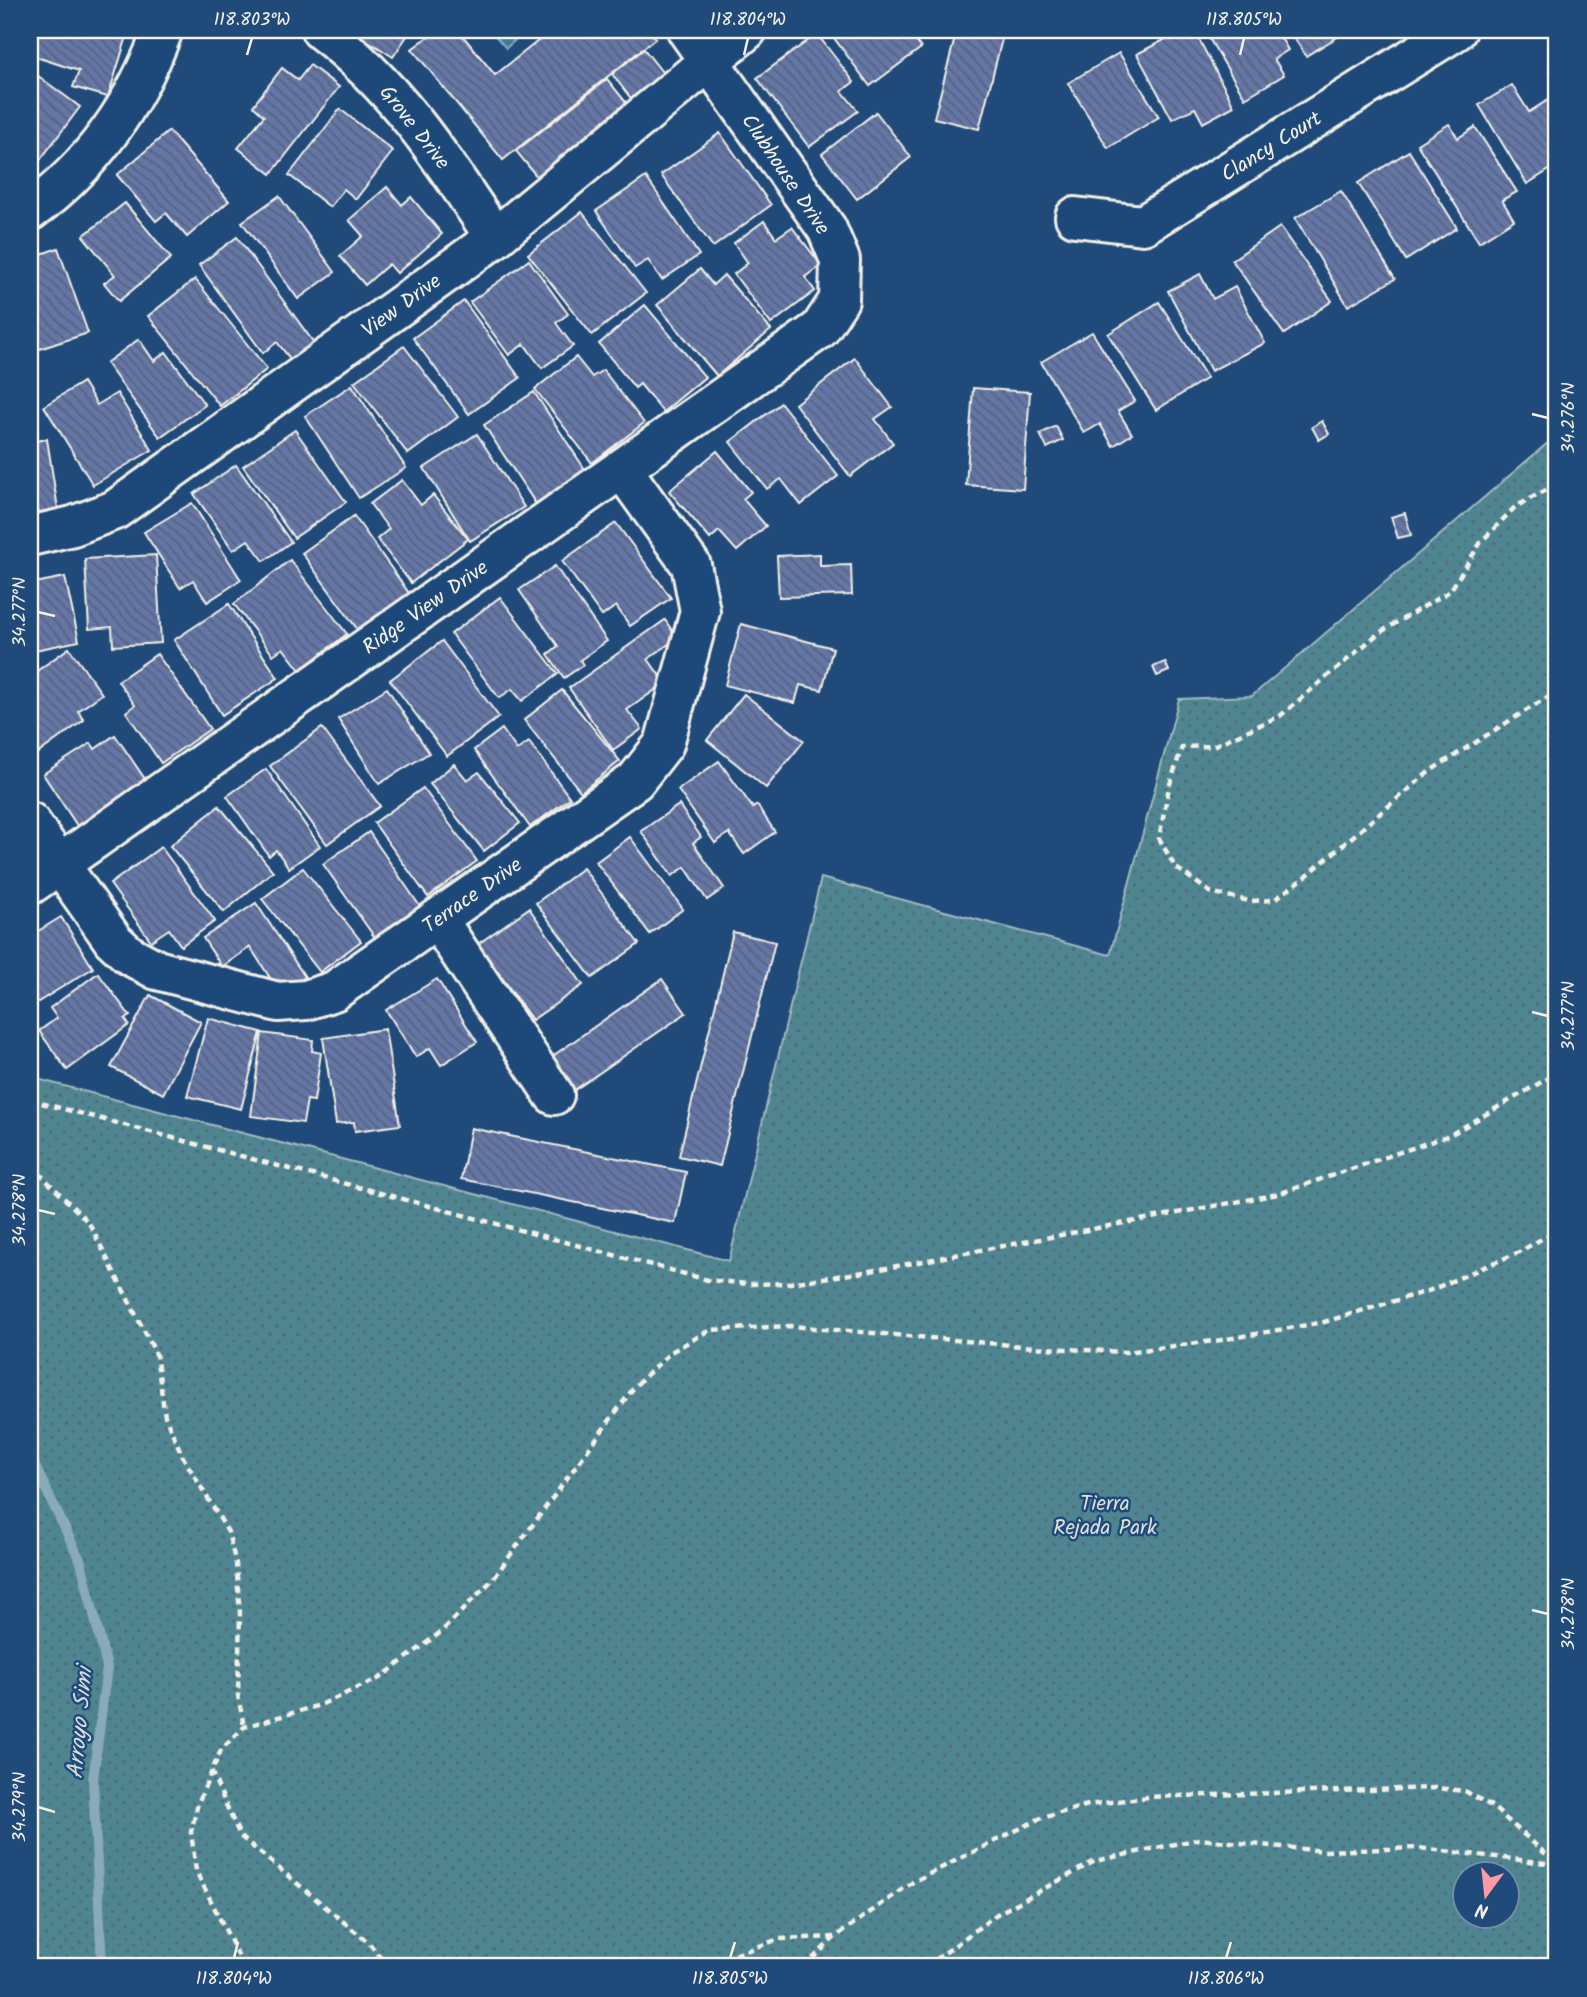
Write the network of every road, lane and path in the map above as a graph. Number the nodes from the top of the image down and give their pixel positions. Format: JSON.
{"nodes":[{"id":1,"x":163,"y":30,"type":"edge"},
{"id":2,"x":321,"y":30,"type":"edge"},
{"id":3,"x":687,"y":30,"type":"edge"},
{"id":4,"x":747,"y":30,"type":"edge"},
{"id":5,"x":1457,"y":30,"type":"edge"},
{"id":6,"x":709,"y":64,"type":"junction"},
{"id":7,"x":30,"y":211,"type":"edge"},
{"id":8,"x":1075,"y":217,"type":"dead end"},
{"id":9,"x":495,"y":238,"type":"junction"},
{"id":10,"x":820,"y":329,"type":"joint"},
{"id":11,"x":622,"y":469,"type":"junction"},
{"id":12,"x":1557,"y":484,"type":"edge"},
{"id":13,"x":30,"y":536,"type":"edge"},
{"id":14,"x":1557,"y":691,"type":"edge"},
{"id":15,"x":30,"y":822,"type":"edge"},
{"id":16,"x":61,"y":862,"type":"junction"},
{"id":17,"x":30,"y":885,"type":"edge"},
{"id":18,"x":438,"y":920,"type":"junction"},
{"id":19,"x":1557,"y":1073,"type":"edge"},
{"id":20,"x":554,"y":1095,"type":"dead end"},
{"id":21,"x":30,"y":1100,"type":"edge"},
{"id":22,"x":30,"y":1164,"type":"edge"},
{"id":23,"x":1557,"y":1230,"type":"edge"},
{"id":24,"x":244,"y":1727,"type":"junction"},
{"id":25,"x":211,"y":1770,"type":"junction"},
{"id":26,"x":1557,"y":1864,"type":"edge"},
{"id":27,"x":835,"y":1937,"type":"junction"},
{"id":28,"x":244,"y":1967,"type":"edge"},
{"id":29,"x":388,"y":1967,"type":"edge"},
{"id":30,"x":701,"y":1967,"type":"edge"},
{"id":31,"x":804,"y":1967,"type":"edge"},
{"id":32,"x":926,"y":1967,"type":"edge"}],
"edges":[{"from":1,"to":7,"type":"street"},
{"from":2,"to":9,"type":"street","name":"Grove Drive"},
{"from":3,"to":6,"type":"street","name":"Clubhouse Drive"},
{"from":4,"to":6,"type":"street","name":"View Drive"},
{"from":5,"to":8,"type":"street","name":"Clancy Court"},
{"from":6,"to":9,"type":"street","name":"View Drive"},
{"from":6,"to":10,"type":"street","name":"Clubhouse Drive"},
{"from":9,"to":13,"type":"street","name":"View Drive"},
{"from":10,"to":11,"type":"street","name":"Ridge View Drive"},
{"from":11,"to":16,"type":"street","name":"Ridge View Drive"},
{"from":11,"to":18,"type":"street","name":"Terrace Drive"},
{"from":12,"to":14,"type":"path"},
{"from":15,"to":16,"type":"street","name":"Terrace Drive"},
{"from":16,"to":17,"type":"street","name":"Ridge View Drive"},
{"from":16,"to":18,"type":"street","name":"Terrace Drive"},
{"from":18,"to":20,"type":"street"},
{"from":19,"to":21,"type":"path"},
{"from":22,"to":24,"type":"path"},
{"from":23,"to":24,"type":"path"},
{"from":24,"to":25,"type":"path"},
{"from":25,"to":28,"type":"path"},
{"from":25,"to":29,"type":"path"},
{"from":26,"to":27,"type":"path"},
{"from":26,"to":32,"type":"path"},
{"from":27,"to":30,"type":"path"},
{"from":27,"to":31,"type":"path"}]}
